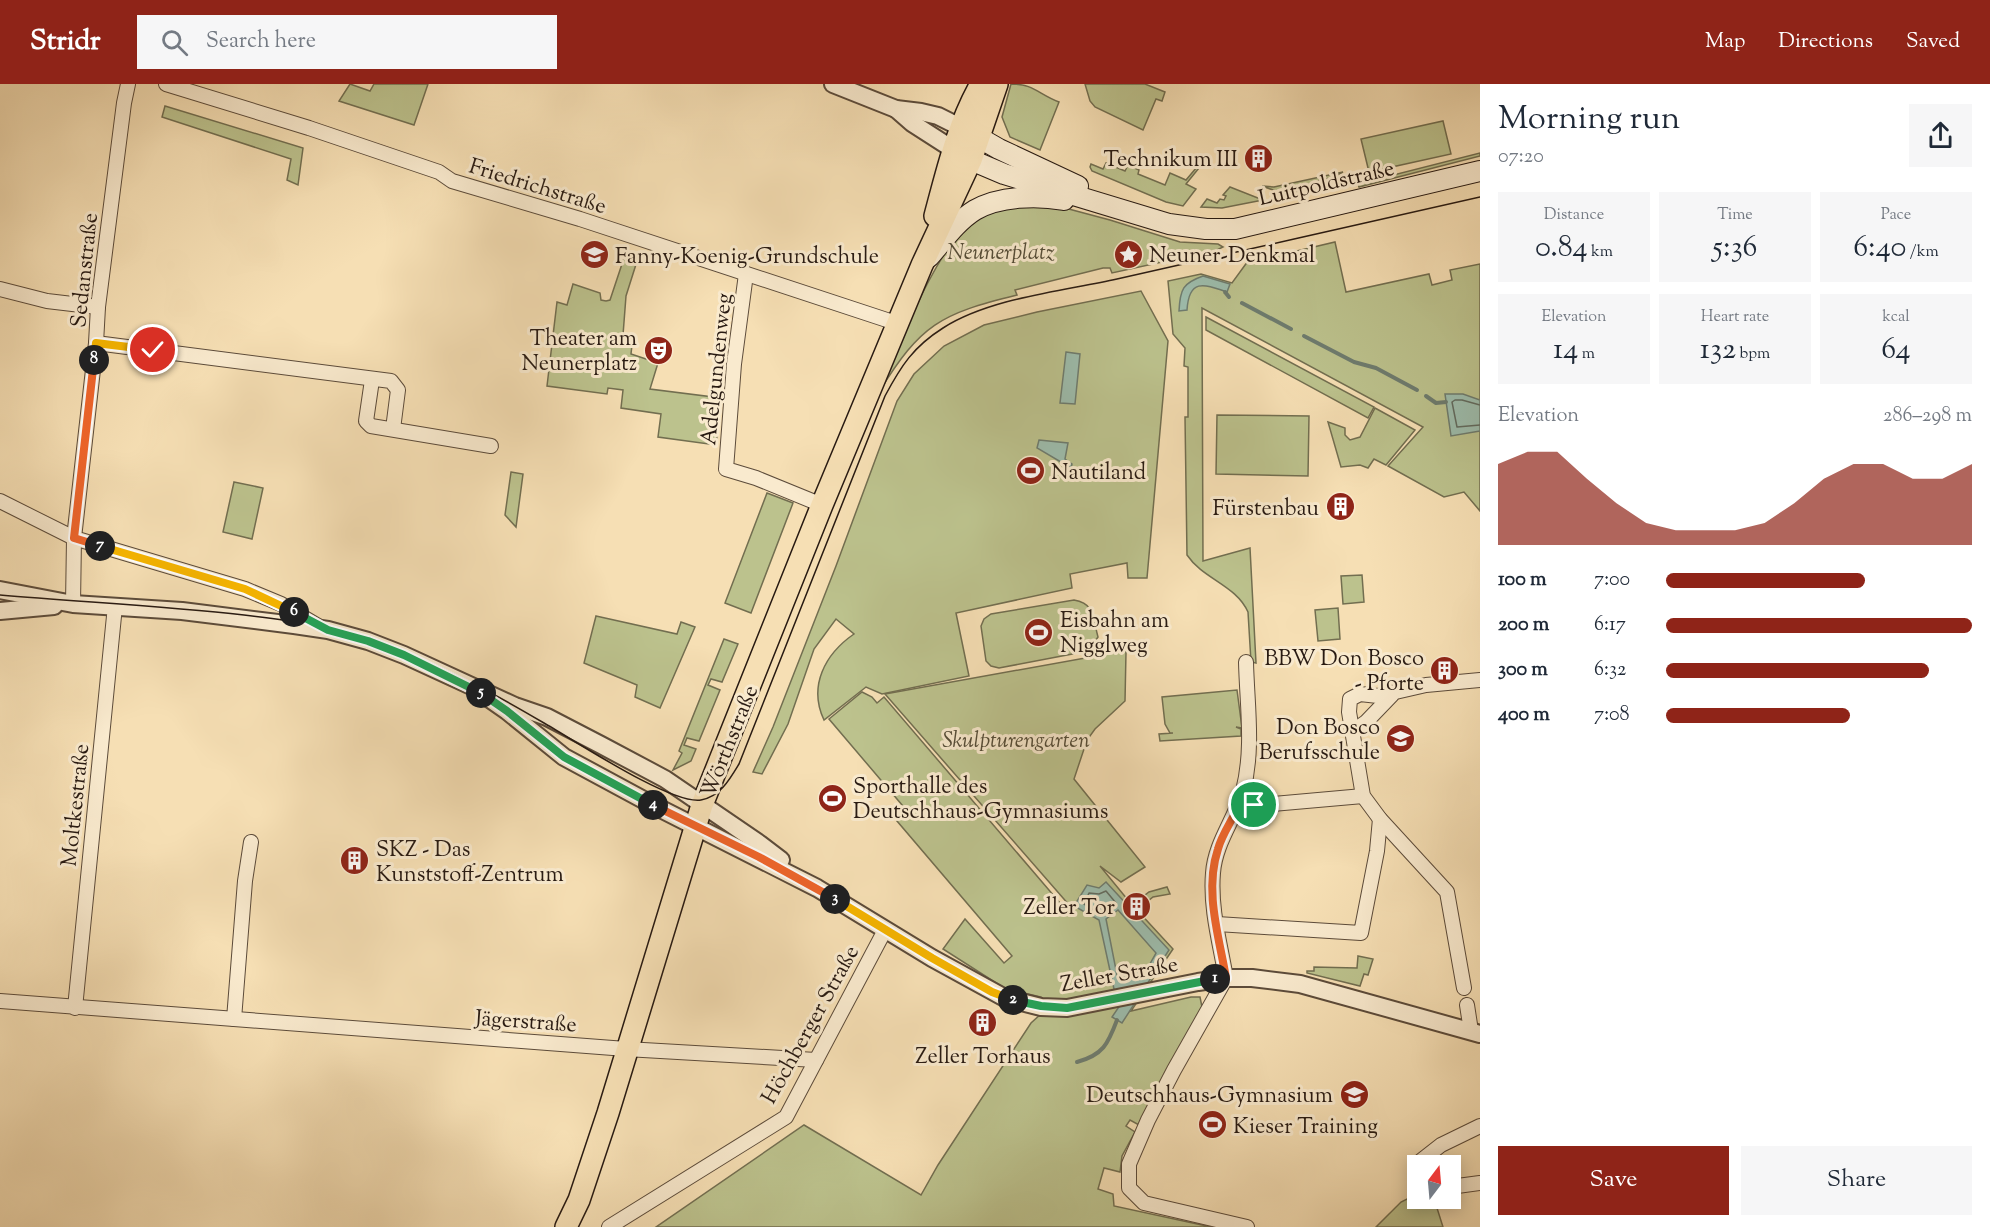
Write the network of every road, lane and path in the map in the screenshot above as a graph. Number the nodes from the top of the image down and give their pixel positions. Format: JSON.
{"nodes":[{"id":1,"x":129,"y":84,"type":"edge"},
{"id":2,"x":166,"y":84,"type":"edge"},
{"id":3,"x":833,"y":84,"type":"edge"},
{"id":4,"x":981,"y":84,"type":"edge"},
{"id":5,"x":997,"y":84,"type":"edge"},
{"id":6,"x":896,"y":110,"type":"junction"},
{"id":7,"x":962,"y":128,"type":"junction"},
{"id":8,"x":980,"y":138,"type":"junction"},
{"id":9,"x":963,"y":155,"type":"junction"},
{"id":10,"x":1480,"y":171,"type":"edge"},
{"id":11,"x":1137,"y":214,"type":"junction"},
{"id":12,"x":922,"y":265,"type":"junction"},
{"id":13,"x":746,"y":274,"type":"junction"},
{"id":14,"x":0,"y":289,"type":"edge"},
{"id":15,"x":98,"y":307,"type":"junction"},
{"id":16,"x":899,"y":324,"type":"junction"},
{"id":17,"x":96,"y":343,"type":"junction"},
{"id":18,"x":372,"y":380,"type":"junction"},
{"id":19,"x":393,"y":429,"type":"junction"},
{"id":20,"x":491,"y":446,"type":"dead end"},
{"id":21,"x":0,"y":501,"type":"edge"},
{"id":22,"x":822,"y":505,"type":"junction"},
{"id":23,"x":74,"y":538,"type":"junction"},
{"id":24,"x":0,"y":590,"type":"edge"},
{"id":25,"x":73,"y":604,"type":"junction"},
{"id":26,"x":115,"y":606,"type":"junction"},
{"id":27,"x":0,"y":611,"type":"edge"},
{"id":28,"x":328,"y":630,"type":"junction"},
{"id":29,"x":1246,"y":662,"type":"dead end"},
{"id":30,"x":1480,"y":680,"type":"edge"},
{"id":31,"x":474,"y":688,"type":"junction"},
{"id":32,"x":1392,"y":694,"type":"junction"},
{"id":33,"x":1353,"y":731,"type":"junction"},
{"id":34,"x":1363,"y":796,"type":"junction"},
{"id":35,"x":702,"y":805,"type":"junction"},
{"id":36,"x":1238,"y":807,"type":"junction"},
{"id":37,"x":1380,"y":819,"type":"junction"},
{"id":38,"x":695,"y":825,"type":"junction"},
{"id":39,"x":251,"y":842,"type":"dead end"},
{"id":40,"x":817,"y":888,"type":"junction"},
{"id":41,"x":1217,"y":924,"type":"junction"},
{"id":42,"x":885,"y":930,"type":"junction"},
{"id":43,"x":1226,"y":978,"type":"junction"},
{"id":44,"x":1464,"y":988,"type":"dead end"},
{"id":45,"x":0,"y":1001,"type":"edge"},
{"id":46,"x":1467,"y":1005,"type":"dead end"},
{"id":47,"x":75,"y":1008,"type":"junction"},
{"id":48,"x":234,"y":1019,"type":"junction"},
{"id":49,"x":1476,"y":1033,"type":"edge"},
{"id":50,"x":626,"y":1049,"type":"junction"},
{"id":51,"x":816,"y":1060,"type":"junction"},
{"id":52,"x":1480,"y":1126,"type":"edge"},
{"id":53,"x":1429,"y":1155,"type":"edge"},
{"id":54,"x":1480,"y":1183,"type":"edge"},
{"id":55,"x":1461,"y":1186,"type":"edge"},
{"id":56,"x":566,"y":1227,"type":"edge"},
{"id":57,"x":609,"y":1227,"type":"edge"},
{"id":58,"x":1247,"y":1227,"type":"edge"}],
"edges":[{"from":1,"to":15,"type":"street","name":"Sedanstraße"},
{"from":2,"to":13,"type":"street","name":"Friedrichstraße"},
{"from":3,"to":6,"type":"street"},
{"from":4,"to":7,"type":"main road"},
{"from":5,"to":8,"type":"main road"},
{"from":6,"to":7,"type":"street"},
{"from":6,"to":9,"type":"street"},
{"from":7,"to":8,"type":"main road"},
{"from":7,"to":9,"type":"main road"},
{"from":8,"to":9,"type":"main road"},
{"from":8,"to":11,"type":"main road"},
{"from":9,"to":11,"type":"main road"},
{"from":9,"to":12,"type":"main road","name":"Wörthstraße"},
{"from":10,"to":11,"type":"main road","name":"Luitpoldstraße"},
{"from":11,"to":12,"type":"main road"},
{"from":12,"to":16,"type":"main road","name":"Wörthstraße"},
{"from":13,"to":16,"type":"street","name":"Friedrichstraße"},
{"from":13,"to":22,"type":"street","name":"Adelgundenweg"},
{"from":14,"to":15,"type":"street"},
{"from":15,"to":17,"type":"street","name":"Sedanstraße"},
{"from":16,"to":22,"type":"main road","name":"Wörthstraße"},
{"from":17,"to":18,"type":"street"},
{"from":17,"to":23,"type":"street","name":"Sedanstraße"},
{"from":18,"to":19,"type":"street"},
{"from":18,"to":19,"type":"street"},
{"from":19,"to":20,"type":"street"},
{"from":21,"to":23,"type":"street"},
{"from":22,"to":35,"type":"main road","name":"Wörthstraße"},
{"from":23,"to":25,"type":"street","name":"Sedanstraße"},
{"from":23,"to":28,"type":"street"},
{"from":24,"to":25,"type":"street"},
{"from":25,"to":26,"type":"street"},
{"from":25,"to":27,"type":"street"},
{"from":26,"to":28,"type":"street"},
{"from":26,"to":47,"type":"street","name":"Moltkestraße"},
{"from":28,"to":31,"type":"street"},
{"from":29,"to":36,"type":"street"},
{"from":30,"to":32,"type":"street"},
{"from":31,"to":35,"type":"street"},
{"from":31,"to":38,"type":"street"},
{"from":32,"to":33,"type":"street"},
{"from":32,"to":33,"type":"street"},
{"from":33,"to":34,"type":"street"},
{"from":34,"to":36,"type":"street"},
{"from":34,"to":37,"type":"street"},
{"from":35,"to":38,"type":"main road","name":"Wörthstraße"},
{"from":35,"to":40,"type":"street"},
{"from":36,"to":41,"type":"street"},
{"from":37,"to":41,"type":"street"},
{"from":37,"to":44,"type":"street"},
{"from":38,"to":40,"type":"street"},
{"from":38,"to":50,"type":"main road","name":"Wörthstraße"},
{"from":39,"to":48,"type":"street"},
{"from":40,"to":42,"type":"street","name":"Zeller Straße"},
{"from":41,"to":43,"type":"street"},
{"from":42,"to":43,"type":"street","name":"Zeller Straße"},
{"from":42,"to":51,"type":"street","name":"Höchberger Straße"},
{"from":43,"to":49,"type":"street","name":"Zeller Straße"},
{"from":43,"to":58,"type":"street"},
{"from":45,"to":47,"type":"street","name":"Jägerstraße"},
{"from":46,"to":49,"type":"street"},
{"from":47,"to":48,"type":"street","name":"Jägerstraße"},
{"from":48,"to":50,"type":"street","name":"Jägerstraße"},
{"from":50,"to":51,"type":"street","name":"Jägerstraße"},
{"from":50,"to":56,"type":"main road","name":"Wörthstraße"},
{"from":51,"to":57,"type":"street","name":"Höchberger Straße"},
{"from":52,"to":53,"type":"street"},
{"from":54,"to":55,"type":"street"}]}
